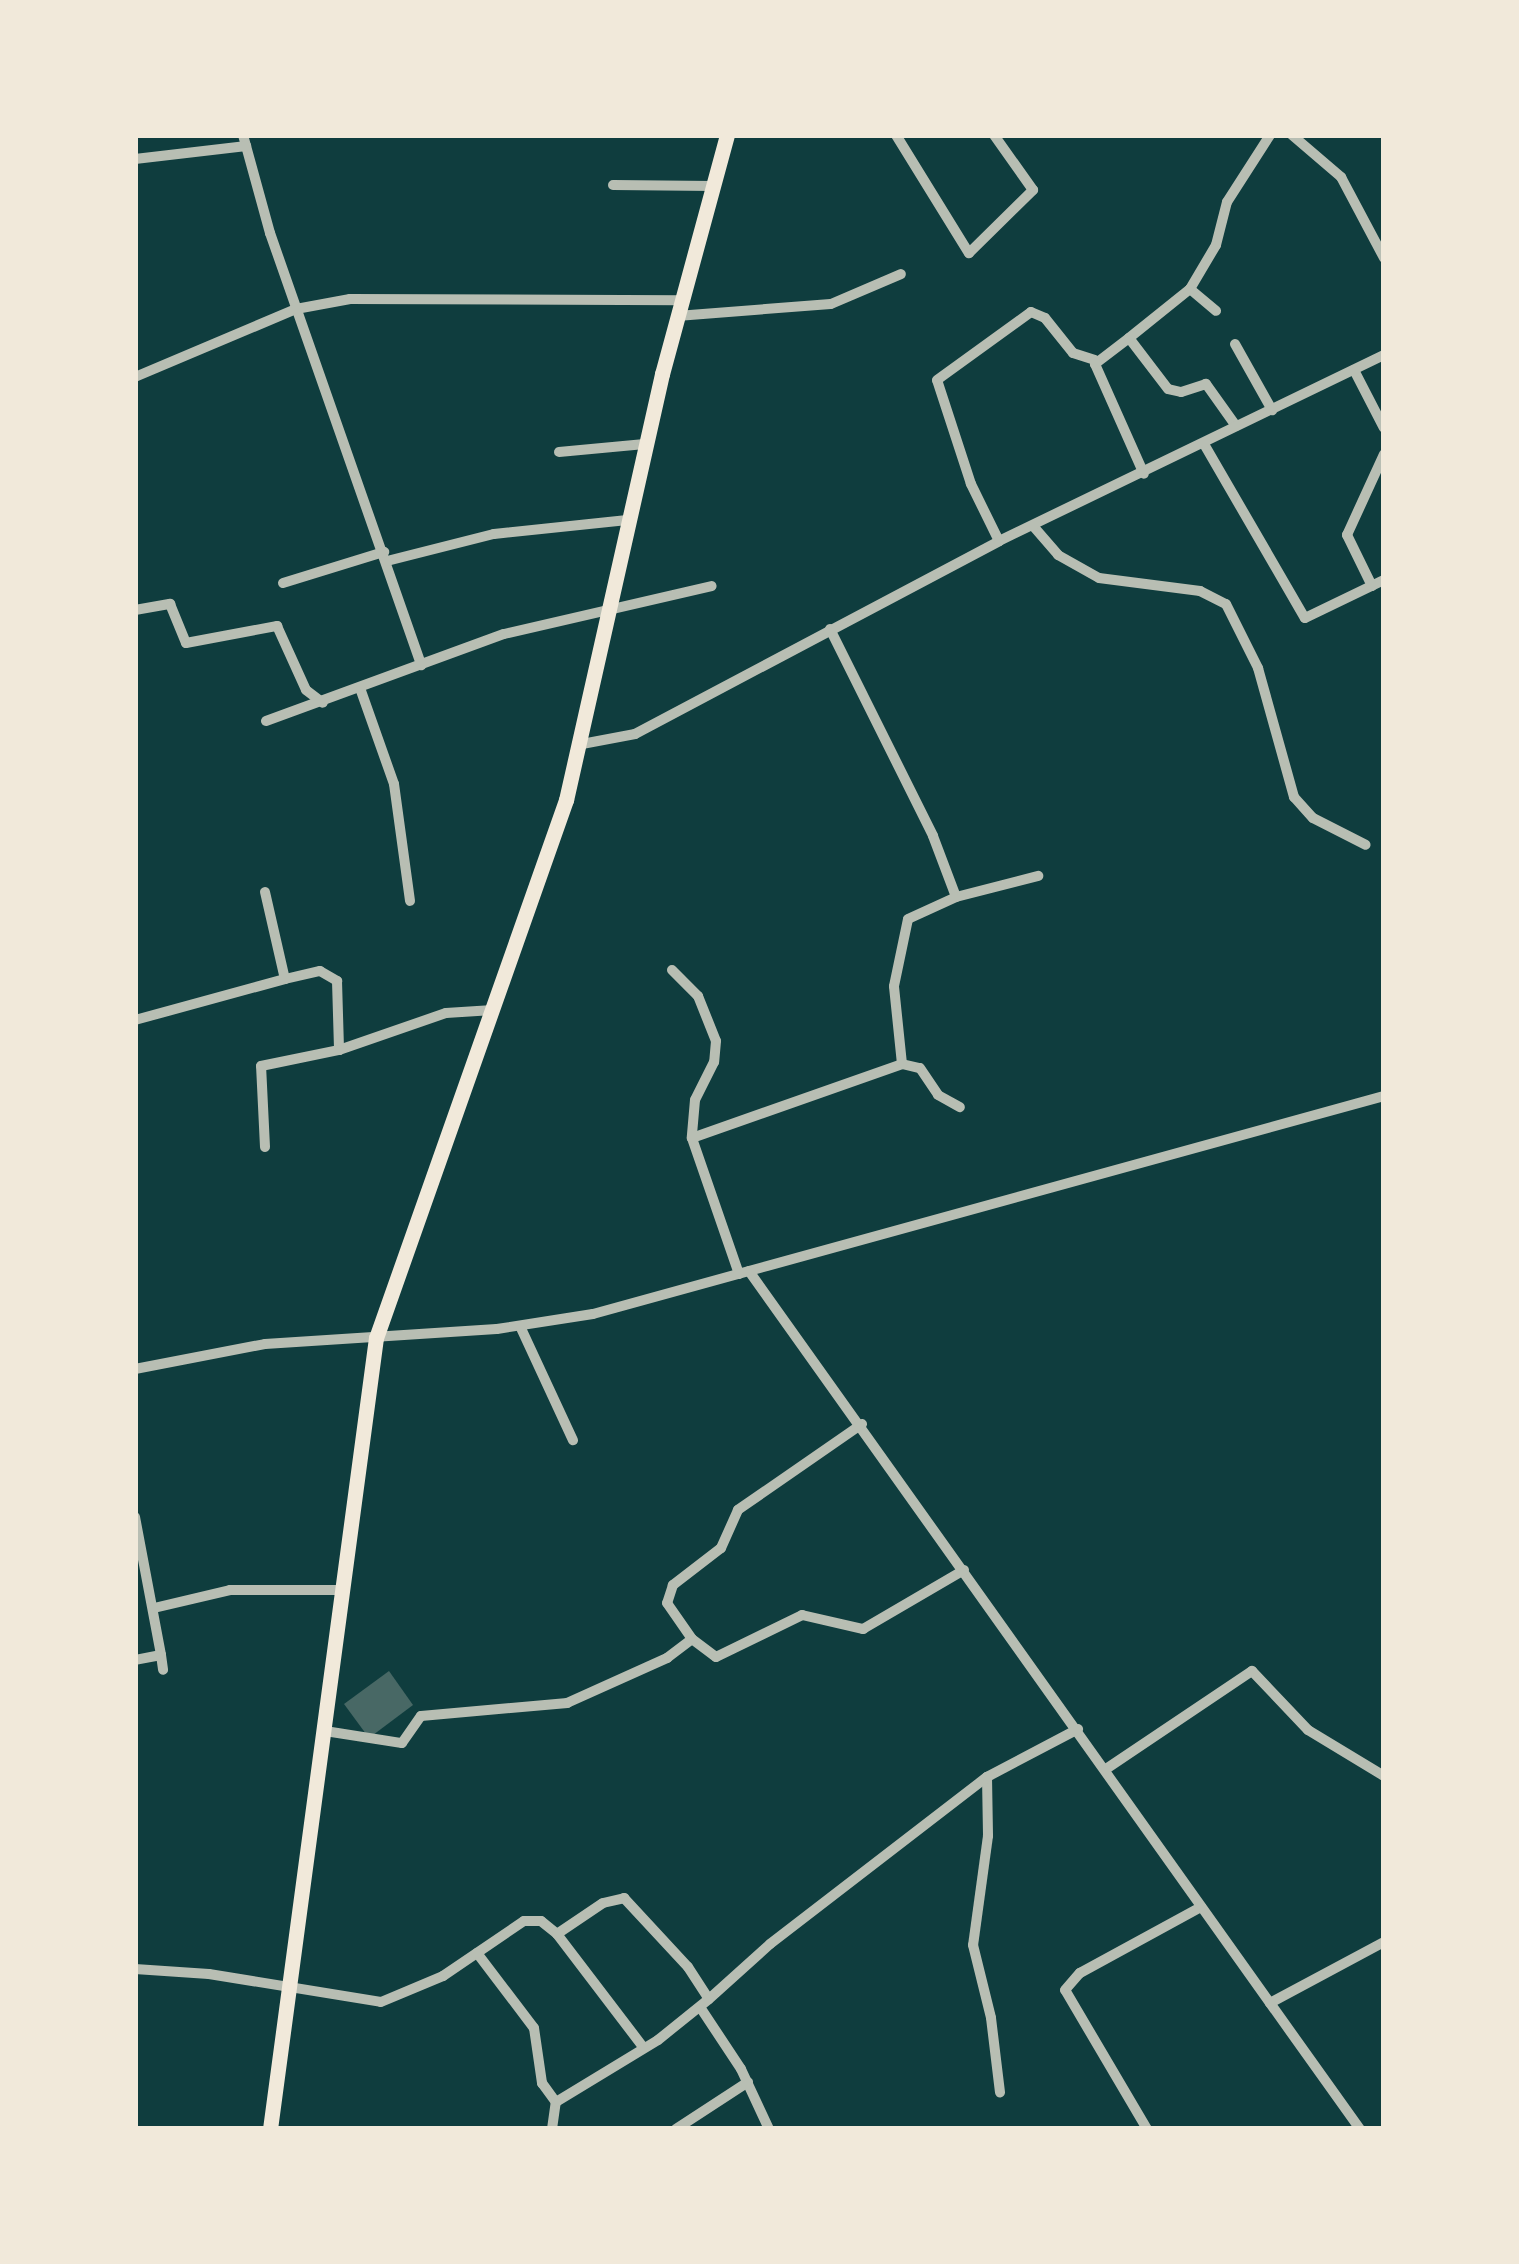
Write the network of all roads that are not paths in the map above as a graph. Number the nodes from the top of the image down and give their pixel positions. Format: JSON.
{"nodes":[{"id":1,"x":727,"y":135,"type":"edge"},
{"id":2,"x":896,"y":135,"type":"edge"},
{"id":3,"x":994,"y":135,"type":"edge"},
{"id":4,"x":1270,"y":135,"type":"edge"},
{"id":5,"x":1292,"y":135,"type":"edge"},
{"id":6,"x":245,"y":140,"type":"edge"},
{"id":7,"x":135,"y":159,"type":"edge"},
{"id":8,"x":613,"y":185,"type":"dead end"},
{"id":9,"x":713,"y":186,"type":"junction"},
{"id":10,"x":1384,"y":258,"type":"edge"},
{"id":11,"x":901,"y":274,"type":"dead end"},
{"id":12,"x":1190,"y":289,"type":"junction"},
{"id":13,"x":679,"y":308,"type":"junction"},
{"id":14,"x":296,"y":309,"type":"junction"},
{"id":15,"x":1216,"y":310,"type":"dead end"},
{"id":16,"x":1129,"y":338,"type":"junction"},
{"id":17,"x":1235,"y":344,"type":"dead end"},
{"id":18,"x":1384,"y":355,"type":"edge"},
{"id":19,"x":1095,"y":360,"type":"junction"},
{"id":20,"x":1354,"y":370,"type":"junction"},
{"id":21,"x":135,"y":377,"type":"edge"},
{"id":22,"x":1272,"y":410,"type":"junction"},
{"id":23,"x":1236,"y":426,"type":"junction"},
{"id":24,"x":1384,"y":428,"type":"edge"},
{"id":25,"x":645,"y":444,"type":"junction"},
{"id":26,"x":1204,"y":444,"type":"junction"},
{"id":27,"x":559,"y":452,"type":"dead end"},
{"id":28,"x":1384,"y":454,"type":"edge"},
{"id":29,"x":1144,"y":474,"type":"junction"},
{"id":30,"x":627,"y":520,"type":"junction"},
{"id":31,"x":1034,"y":526,"type":"junction"},
{"id":32,"x":999,"y":541,"type":"junction"},
{"id":33,"x":385,"y":556,"type":"junction"},
{"id":34,"x":1384,"y":580,"type":"edge"},
{"id":35,"x":283,"y":583,"type":"dead end"},
{"id":36,"x":712,"y":586,"type":"dead end"},
{"id":37,"x":1372,"y":586,"type":"junction"},
{"id":38,"x":135,"y":610,"type":"edge"},
{"id":39,"x":611,"y":610,"type":"junction"},
{"id":40,"x":830,"y":628,"type":"junction"},
{"id":41,"x":421,"y":664,"type":"junction"},
{"id":42,"x":360,"y":688,"type":"junction"},
{"id":43,"x":324,"y":704,"type":"junction"},
{"id":44,"x":266,"y":721,"type":"dead end"},
{"id":45,"x":582,"y":744,"type":"junction"},
{"id":46,"x":1366,"y":845,"type":"dead end"},
{"id":47,"x":1038,"y":876,"type":"dead end"},
{"id":48,"x":266,"y":892,"type":"dead end"},
{"id":49,"x":956,"y":897,"type":"junction"},
{"id":50,"x":410,"y":901,"type":"dead end"},
{"id":51,"x":672,"y":970,"type":"dead end"},
{"id":52,"x":285,"y":980,"type":"junction"},
{"id":53,"x":493,"y":1010,"type":"junction"},
{"id":54,"x":135,"y":1020,"type":"edge"},
{"id":55,"x":339,"y":1050,"type":"junction"},
{"id":56,"x":902,"y":1064,"type":"junction"},
{"id":57,"x":1384,"y":1096,"type":"edge"},
{"id":58,"x":960,"y":1106,"type":"dead end"},
{"id":59,"x":692,"y":1138,"type":"junction"},
{"id":60,"x":265,"y":1147,"type":"dead end"},
{"id":61,"x":744,"y":1272,"type":"junction"},
{"id":62,"x":520,"y":1326,"type":"junction"},
{"id":63,"x":376,"y":1338,"type":"junction"},
{"id":64,"x":135,"y":1369,"type":"edge"},
{"id":65,"x":862,"y":1424,"type":"junction"},
{"id":66,"x":573,"y":1440,"type":"dead end"},
{"id":67,"x":135,"y":1517,"type":"edge"},
{"id":68,"x":964,"y":1570,"type":"junction"},
{"id":69,"x":341,"y":1590,"type":"junction"},
{"id":70,"x":154,"y":1608,"type":"junction"},
{"id":71,"x":692,"y":1639,"type":"junction"},
{"id":72,"x":160,"y":1655,"type":"junction"},
{"id":73,"x":135,"y":1660,"type":"edge"},
{"id":74,"x":162,"y":1670,"type":"dead end"},
{"id":75,"x":1078,"y":1729,"type":"junction"},
{"id":76,"x":325,"y":1731,"type":"junction"},
{"id":77,"x":1106,"y":1769,"type":"junction"},
{"id":78,"x":1384,"y":1776,"type":"edge"},
{"id":79,"x":988,"y":1777,"type":"junction"},
{"id":80,"x":1202,"y":1907,"type":"junction"},
{"id":81,"x":557,"y":1934,"type":"junction"},
{"id":82,"x":1384,"y":1942,"type":"edge"},
{"id":83,"x":477,"y":1953,"type":"junction"},
{"id":84,"x":135,"y":1969,"type":"edge"},
{"id":85,"x":288,"y":1988,"type":"junction"},
{"id":86,"x":704,"y":2003,"type":"junction"},
{"id":87,"x":1270,"y":2003,"type":"junction"},
{"id":88,"x":643,"y":2047,"type":"junction"},
{"id":89,"x":748,"y":2082,"type":"junction"},
{"id":90,"x":1000,"y":2092,"type":"dead end"},
{"id":91,"x":556,"y":2102,"type":"junction"},
{"id":92,"x":270,"y":2129,"type":"edge"},
{"id":93,"x":552,"y":2129,"type":"edge"},
{"id":94,"x":676,"y":2129,"type":"edge"},
{"id":95,"x":768,"y":2129,"type":"edge"},
{"id":96,"x":1147,"y":2129,"type":"edge"},
{"id":97,"x":1360,"y":2129,"type":"edge"}],
"edges":[{"from":1,"to":9,"type":"main road"},
{"from":2,"to":3,"type":"street"},
{"from":4,"to":12,"type":"street"},
{"from":5,"to":10,"type":"street"},
{"from":6,"to":7,"type":"street"},
{"from":6,"to":14,"type":"street"},
{"from":8,"to":9,"type":"street"},
{"from":9,"to":13,"type":"main road"},
{"from":11,"to":13,"type":"street"},
{"from":12,"to":15,"type":"street"},
{"from":12,"to":16,"type":"street"},
{"from":13,"to":14,"type":"street"},
{"from":13,"to":25,"type":"main road"},
{"from":14,"to":21,"type":"street"},
{"from":14,"to":33,"type":"street"},
{"from":16,"to":19,"type":"street"},
{"from":16,"to":23,"type":"street"},
{"from":17,"to":22,"type":"street"},
{"from":18,"to":20,"type":"street"},
{"from":19,"to":29,"type":"street"},
{"from":19,"to":32,"type":"street"},
{"from":20,"to":22,"type":"street"},
{"from":20,"to":24,"type":"street"},
{"from":22,"to":23,"type":"street"},
{"from":23,"to":26,"type":"street"},
{"from":25,"to":27,"type":"street"},
{"from":25,"to":30,"type":"main road"},
{"from":26,"to":29,"type":"street"},
{"from":26,"to":37,"type":"street"},
{"from":28,"to":37,"type":"street"},
{"from":29,"to":31,"type":"street"},
{"from":30,"to":33,"type":"street"},
{"from":30,"to":39,"type":"main road"},
{"from":31,"to":32,"type":"street"},
{"from":31,"to":46,"type":"street"},
{"from":32,"to":40,"type":"street"},
{"from":33,"to":35,"type":"street"},
{"from":33,"to":41,"type":"street"},
{"from":34,"to":37,"type":"street"},
{"from":36,"to":39,"type":"street"},
{"from":38,"to":43,"type":"street"},
{"from":39,"to":41,"type":"street"},
{"from":39,"to":45,"type":"main road"},
{"from":40,"to":45,"type":"street"},
{"from":40,"to":49,"type":"street"},
{"from":41,"to":42,"type":"street"},
{"from":42,"to":43,"type":"street"},
{"from":42,"to":50,"type":"street"},
{"from":43,"to":44,"type":"street"},
{"from":45,"to":53,"type":"main road"},
{"from":47,"to":49,"type":"street"},
{"from":48,"to":52,"type":"street"},
{"from":49,"to":56,"type":"street"},
{"from":51,"to":59,"type":"street"},
{"from":52,"to":54,"type":"street"},
{"from":52,"to":55,"type":"street"},
{"from":53,"to":55,"type":"street"},
{"from":53,"to":63,"type":"main road"},
{"from":55,"to":60,"type":"street"},
{"from":56,"to":58,"type":"street"},
{"from":56,"to":59,"type":"street"},
{"from":57,"to":61,"type":"street"},
{"from":59,"to":61,"type":"street"},
{"from":61,"to":62,"type":"street"},
{"from":61,"to":65,"type":"street"},
{"from":62,"to":63,"type":"street"},
{"from":62,"to":66,"type":"street"},
{"from":63,"to":64,"type":"street"},
{"from":63,"to":69,"type":"main road"},
{"from":65,"to":68,"type":"street"},
{"from":65,"to":71,"type":"street"},
{"from":67,"to":70,"type":"street"},
{"from":68,"to":71,"type":"street"},
{"from":68,"to":75,"type":"street"},
{"from":69,"to":70,"type":"street"},
{"from":69,"to":76,"type":"main road"},
{"from":70,"to":72,"type":"street"},
{"from":71,"to":76,"type":"street"},
{"from":72,"to":73,"type":"street"},
{"from":72,"to":74,"type":"street"},
{"from":75,"to":77,"type":"street"},
{"from":75,"to":79,"type":"street"},
{"from":76,"to":85,"type":"main road"},
{"from":77,"to":78,"type":"street"},
{"from":77,"to":80,"type":"street"},
{"from":79,"to":86,"type":"street"},
{"from":79,"to":90,"type":"street"},
{"from":80,"to":87,"type":"street"},
{"from":80,"to":96,"type":"street"},
{"from":81,"to":83,"type":"street"},
{"from":81,"to":86,"type":"street"},
{"from":81,"to":88,"type":"street"},
{"from":82,"to":87,"type":"street"},
{"from":83,"to":85,"type":"street"},
{"from":83,"to":91,"type":"street"},
{"from":84,"to":85,"type":"street"},
{"from":85,"to":92,"type":"main road"},
{"from":86,"to":88,"type":"street"},
{"from":86,"to":89,"type":"street"},
{"from":87,"to":97,"type":"street"},
{"from":88,"to":91,"type":"street"},
{"from":89,"to":94,"type":"street"},
{"from":89,"to":95,"type":"street"},
{"from":91,"to":93,"type":"street"}]}
